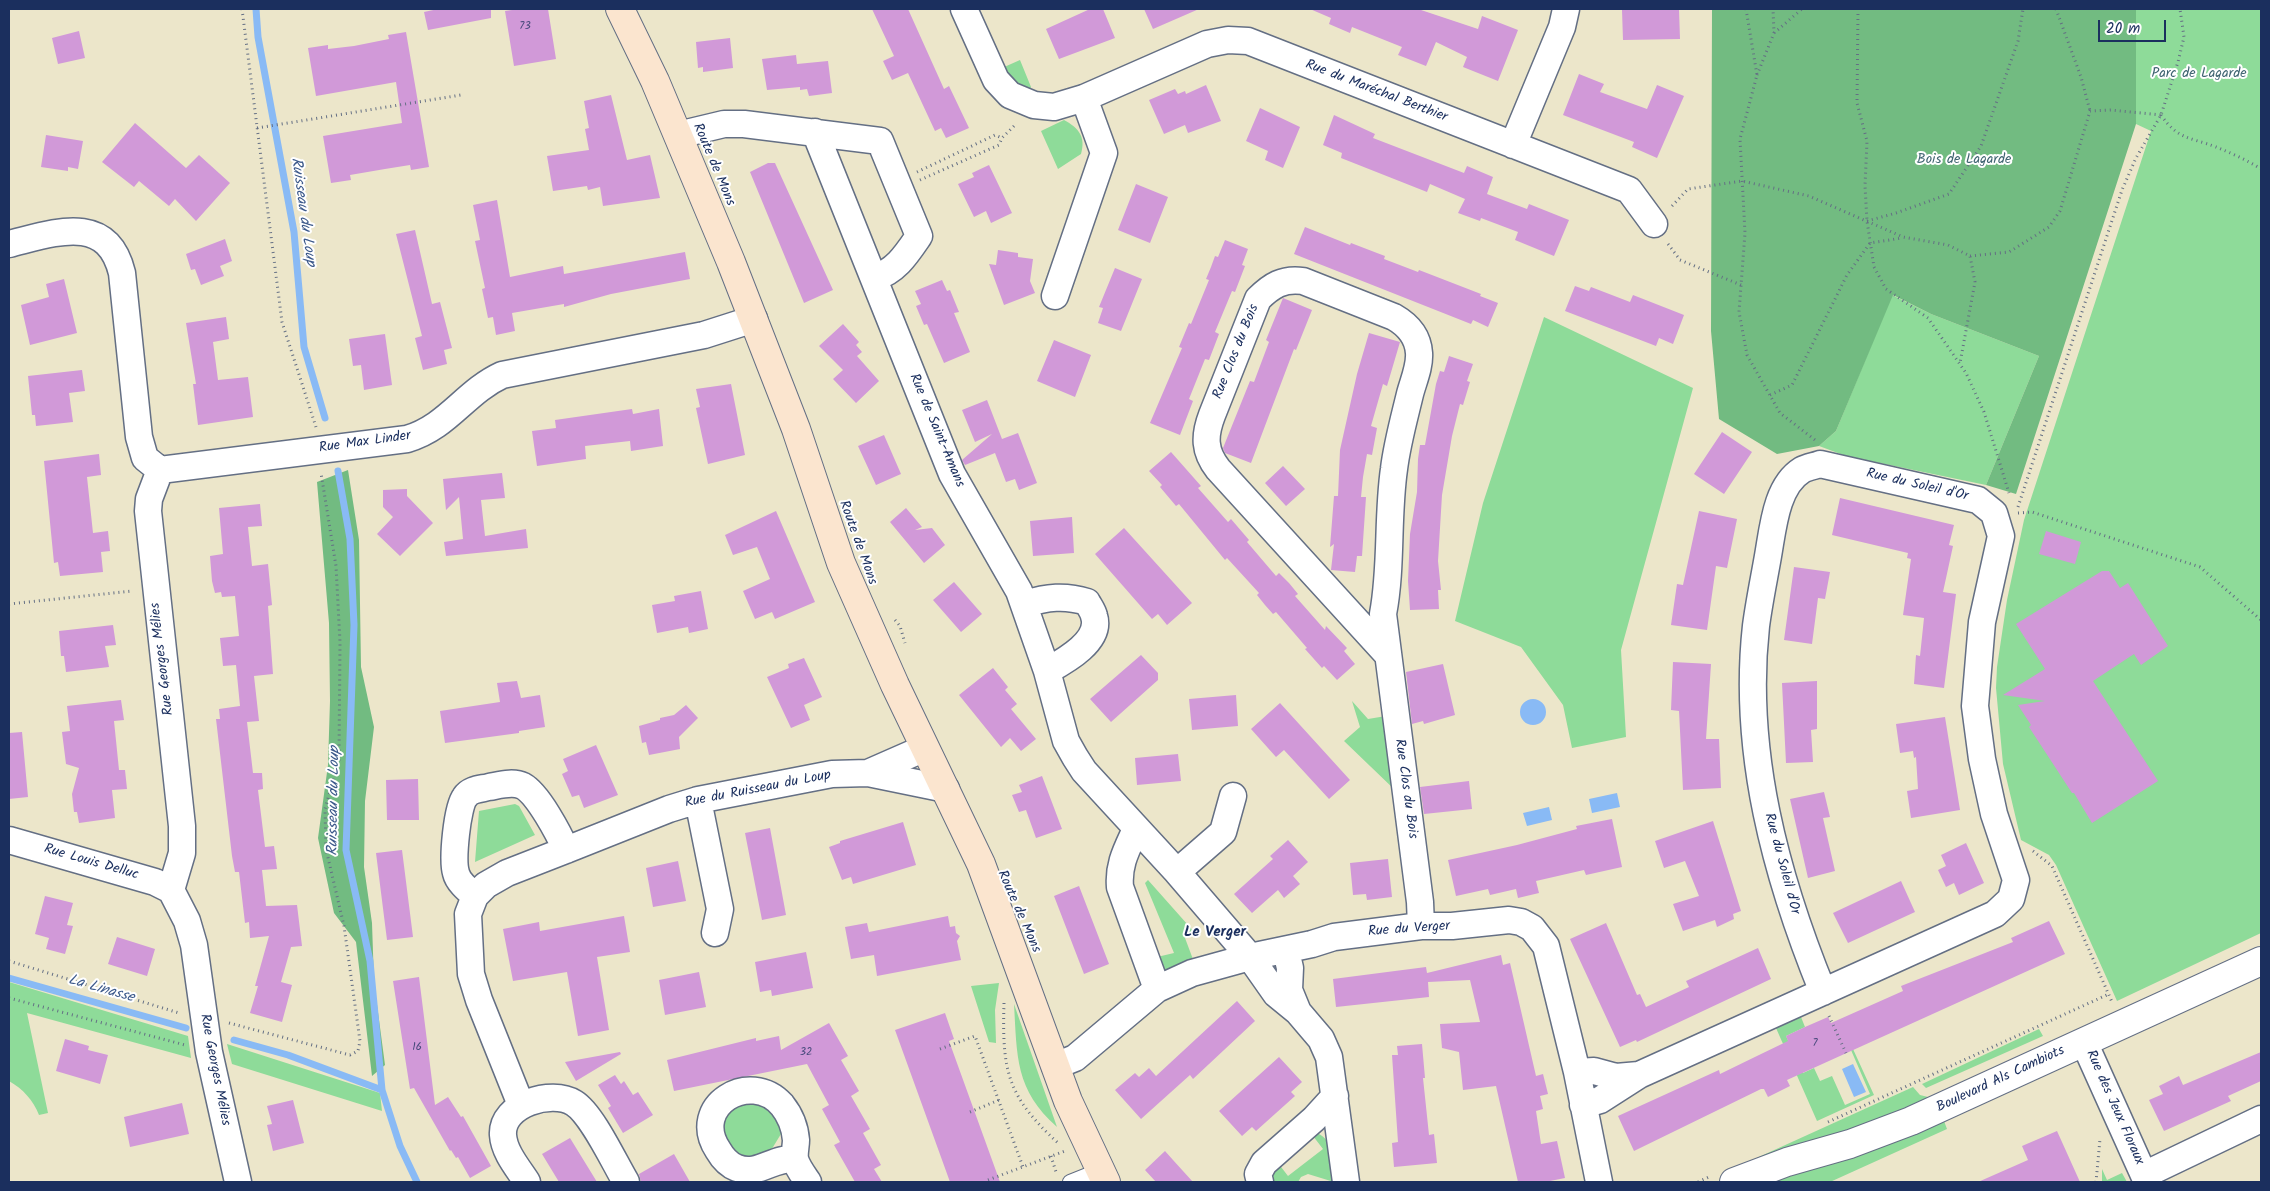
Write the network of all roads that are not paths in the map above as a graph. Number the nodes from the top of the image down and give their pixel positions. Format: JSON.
{"nodes":[{"id":1,"x":620,"y":9,"type":"edge"},
{"id":2,"x":964,"y":9,"type":"edge"},
{"id":3,"x":1566,"y":9,"type":"edge"},
{"id":4,"x":1084,"y":98,"type":"junction"},
{"id":5,"x":814,"y":132,"type":"junction"},
{"id":6,"x":678,"y":135,"type":"junction"},
{"id":7,"x":1513,"y":145,"type":"junction"},
{"id":8,"x":1654,"y":224,"type":"road end"},
{"id":9,"x":9,"y":244,"type":"edge"},
{"id":10,"x":874,"y":278,"type":"junction"},
{"id":11,"x":1055,"y":296,"type":"dead end"},
{"id":12,"x":754,"y":319,"type":"junction"},
{"id":13,"x":160,"y":470,"type":"junction"},
{"id":14,"x":1025,"y":604,"type":"junction"},
{"id":15,"x":1386,"y":653,"type":"junction"},
{"id":16,"x":1047,"y":671,"type":"junction"},
{"id":17,"x":925,"y":748,"type":"junction"},
{"id":18,"x":868,"y":773,"type":"junction"},
{"id":19,"x":946,"y":789,"type":"junction"},
{"id":20,"x":1233,"y":796,"type":"dead end"},
{"id":21,"x":698,"y":800,"type":"junction"},
{"id":22,"x":1136,"y":829,"type":"junction"},
{"id":23,"x":9,"y":840,"type":"edge"},
{"id":24,"x":566,"y":850,"type":"junction"},
{"id":25,"x":1177,"y":872,"type":"junction"},
{"id":26,"x":171,"y":890,"type":"junction"},
{"id":27,"x":475,"y":896,"type":"junction"},
{"id":28,"x":1421,"y":926,"type":"junction"},
{"id":29,"x":715,"y":933,"type":"dead end"},
{"id":30,"x":1286,"y":951,"type":"junction"},
{"id":31,"x":1250,"y":957,"type":"junction"},
{"id":32,"x":2261,"y":962,"type":"edge"},
{"id":33,"x":1158,"y":990,"type":"junction"},
{"id":34,"x":1823,"y":992,"type":"junction"},
{"id":35,"x":1298,"y":1012,"type":"junction"},
{"id":36,"x":2084,"y":1042,"type":"junction"},
{"id":37,"x":1055,"y":1066,"type":"junction"},
{"id":38,"x":1577,"y":1072,"type":"junction"},
{"id":39,"x":1639,"y":1075,"type":"junction"},
{"id":40,"x":1335,"y":1096,"type":"junction"},
{"id":41,"x":521,"y":1104,"type":"junction"},
{"id":42,"x":1583,"y":1105,"type":"junction"},
{"id":43,"x":2261,"y":1119,"type":"edge"},
{"id":44,"x":795,"y":1160,"type":"dead end"},
{"id":45,"x":1103,"y":1176,"type":"edge"},
{"id":46,"x":1725,"y":1178,"type":"edge"},
{"id":47,"x":2145,"y":1178,"type":"edge"},
{"id":48,"x":238,"y":1182,"type":"edge"},
{"id":49,"x":527,"y":1182,"type":"edge"},
{"id":50,"x":626,"y":1182,"type":"edge"},
{"id":51,"x":808,"y":1182,"type":"edge"},
{"id":52,"x":1070,"y":1182,"type":"edge"},
{"id":53,"x":1260,"y":1182,"type":"edge"},
{"id":54,"x":1346,"y":1182,"type":"edge"},
{"id":55,"x":1598,"y":1182,"type":"edge"}],
"edges":[{"from":1,"to":6,"type":"main road","name":"Route de Mons"},
{"from":2,"to":4,"type":"street","name":"Rue du Maréchal Berthier"},
{"from":3,"to":7,"type":"street"},
{"from":4,"to":7,"type":"street","name":"Rue du Maréchal Berthier"},
{"from":4,"to":11,"type":"street"},
{"from":5,"to":6,"type":"street"},
{"from":5,"to":10,"type":"street","name":"Rue de Saint-Amans"},
{"from":5,"to":10,"type":"street"},
{"from":6,"to":12,"type":"main road","name":"Route de Mons"},
{"from":7,"to":8,"type":"street","name":"Rue du Maréchal Berthier"},
{"from":9,"to":13,"type":"street"},
{"from":10,"to":14,"type":"street","name":"Rue de Saint-Amans"},
{"from":12,"to":13,"type":"street","name":"Rue Max Linder"},
{"from":12,"to":17,"type":"main road","name":"Route de Mons"},
{"from":13,"to":26,"type":"street","name":"Rue Georges Mélies"},
{"from":14,"to":16,"type":"street","name":"Rue de Saint-Amans"},
{"from":14,"to":16,"type":"street"},
{"from":15,"to":15,"type":"street","name":"Rue Clos du Bois"},
{"from":15,"to":28,"type":"street","name":"Rue Clos du Bois"},
{"from":16,"to":22,"type":"street","name":"Rue de Saint-Amans"},
{"from":17,"to":18,"type":"street","name":"Rue du Ruisseau du Loup"},
{"from":17,"to":19,"type":"main road","name":"Route de Mons"},
{"from":18,"to":19,"type":"street","name":"Rue du Ruisseau du Loup"},
{"from":18,"to":21,"type":"street","name":"Rue du Ruisseau du Loup"},
{"from":19,"to":37,"type":"main road","name":"Route de Mons"},
{"from":20,"to":25,"type":"street"},
{"from":21,"to":24,"type":"street","name":"Rue du Ruisseau du Loup"},
{"from":21,"to":29,"type":"street"},
{"from":22,"to":25,"type":"street","name":"Rue de Saint-Amans"},
{"from":22,"to":33,"type":"street"},
{"from":23,"to":26,"type":"street","name":"Rue Louis Delluc"},
{"from":24,"to":27,"type":"street","name":"Rue du Ruisseau du Loup"},
{"from":24,"to":27,"type":"street"},
{"from":25,"to":31,"type":"street","name":"Rue de Saint-Amans"},
{"from":26,"to":48,"type":"street","name":"Rue Georges Mélies"},
{"from":27,"to":41,"type":"street"},
{"from":28,"to":30,"type":"street","name":"Rue du Verger"},
{"from":28,"to":38,"type":"street","name":"Rue du Verger"},
{"from":30,"to":31,"type":"street","name":"Rue du Verger"},
{"from":30,"to":35,"type":"street"},
{"from":31,"to":33,"type":"street","name":"Rue du Verger"},
{"from":31,"to":35,"type":"street","name":"Rue de Saint-Amans"},
{"from":32,"to":36,"type":"street","name":"Boulevard Als Cambiots"},
{"from":33,"to":37,"type":"street","name":"Rue du Verger"},
{"from":34,"to":34,"type":"street","name":"Rue du Soleil d'Or"},
{"from":34,"to":39,"type":"street","name":"Rue du Soleil d'Or"},
{"from":35,"to":40,"type":"street"},
{"from":36,"to":46,"type":"street","name":"Boulevard Als Cambiots"},
{"from":36,"to":47,"type":"street","name":"Rue des Jeux Floraux"},
{"from":37,"to":45,"type":"main road","name":"Route de Mons"},
{"from":38,"to":39,"type":"street","name":"Rue du Soleil d'Or"},
{"from":38,"to":42,"type":"street","name":"Rue du Verger"},
{"from":39,"to":42,"type":"street","name":"Rue du Soleil d'Or"},
{"from":40,"to":53,"type":"street"},
{"from":40,"to":54,"type":"street"},
{"from":41,"to":49,"type":"street"},
{"from":41,"to":50,"type":"street"},
{"from":42,"to":55,"type":"street","name":"Rue du Verger"},
{"from":43,"to":47,"type":"street","name":"Rue des Jeux Floraux"},
{"from":44,"to":51,"type":"street"},
{"from":45,"to":52,"type":"lane"}]}
